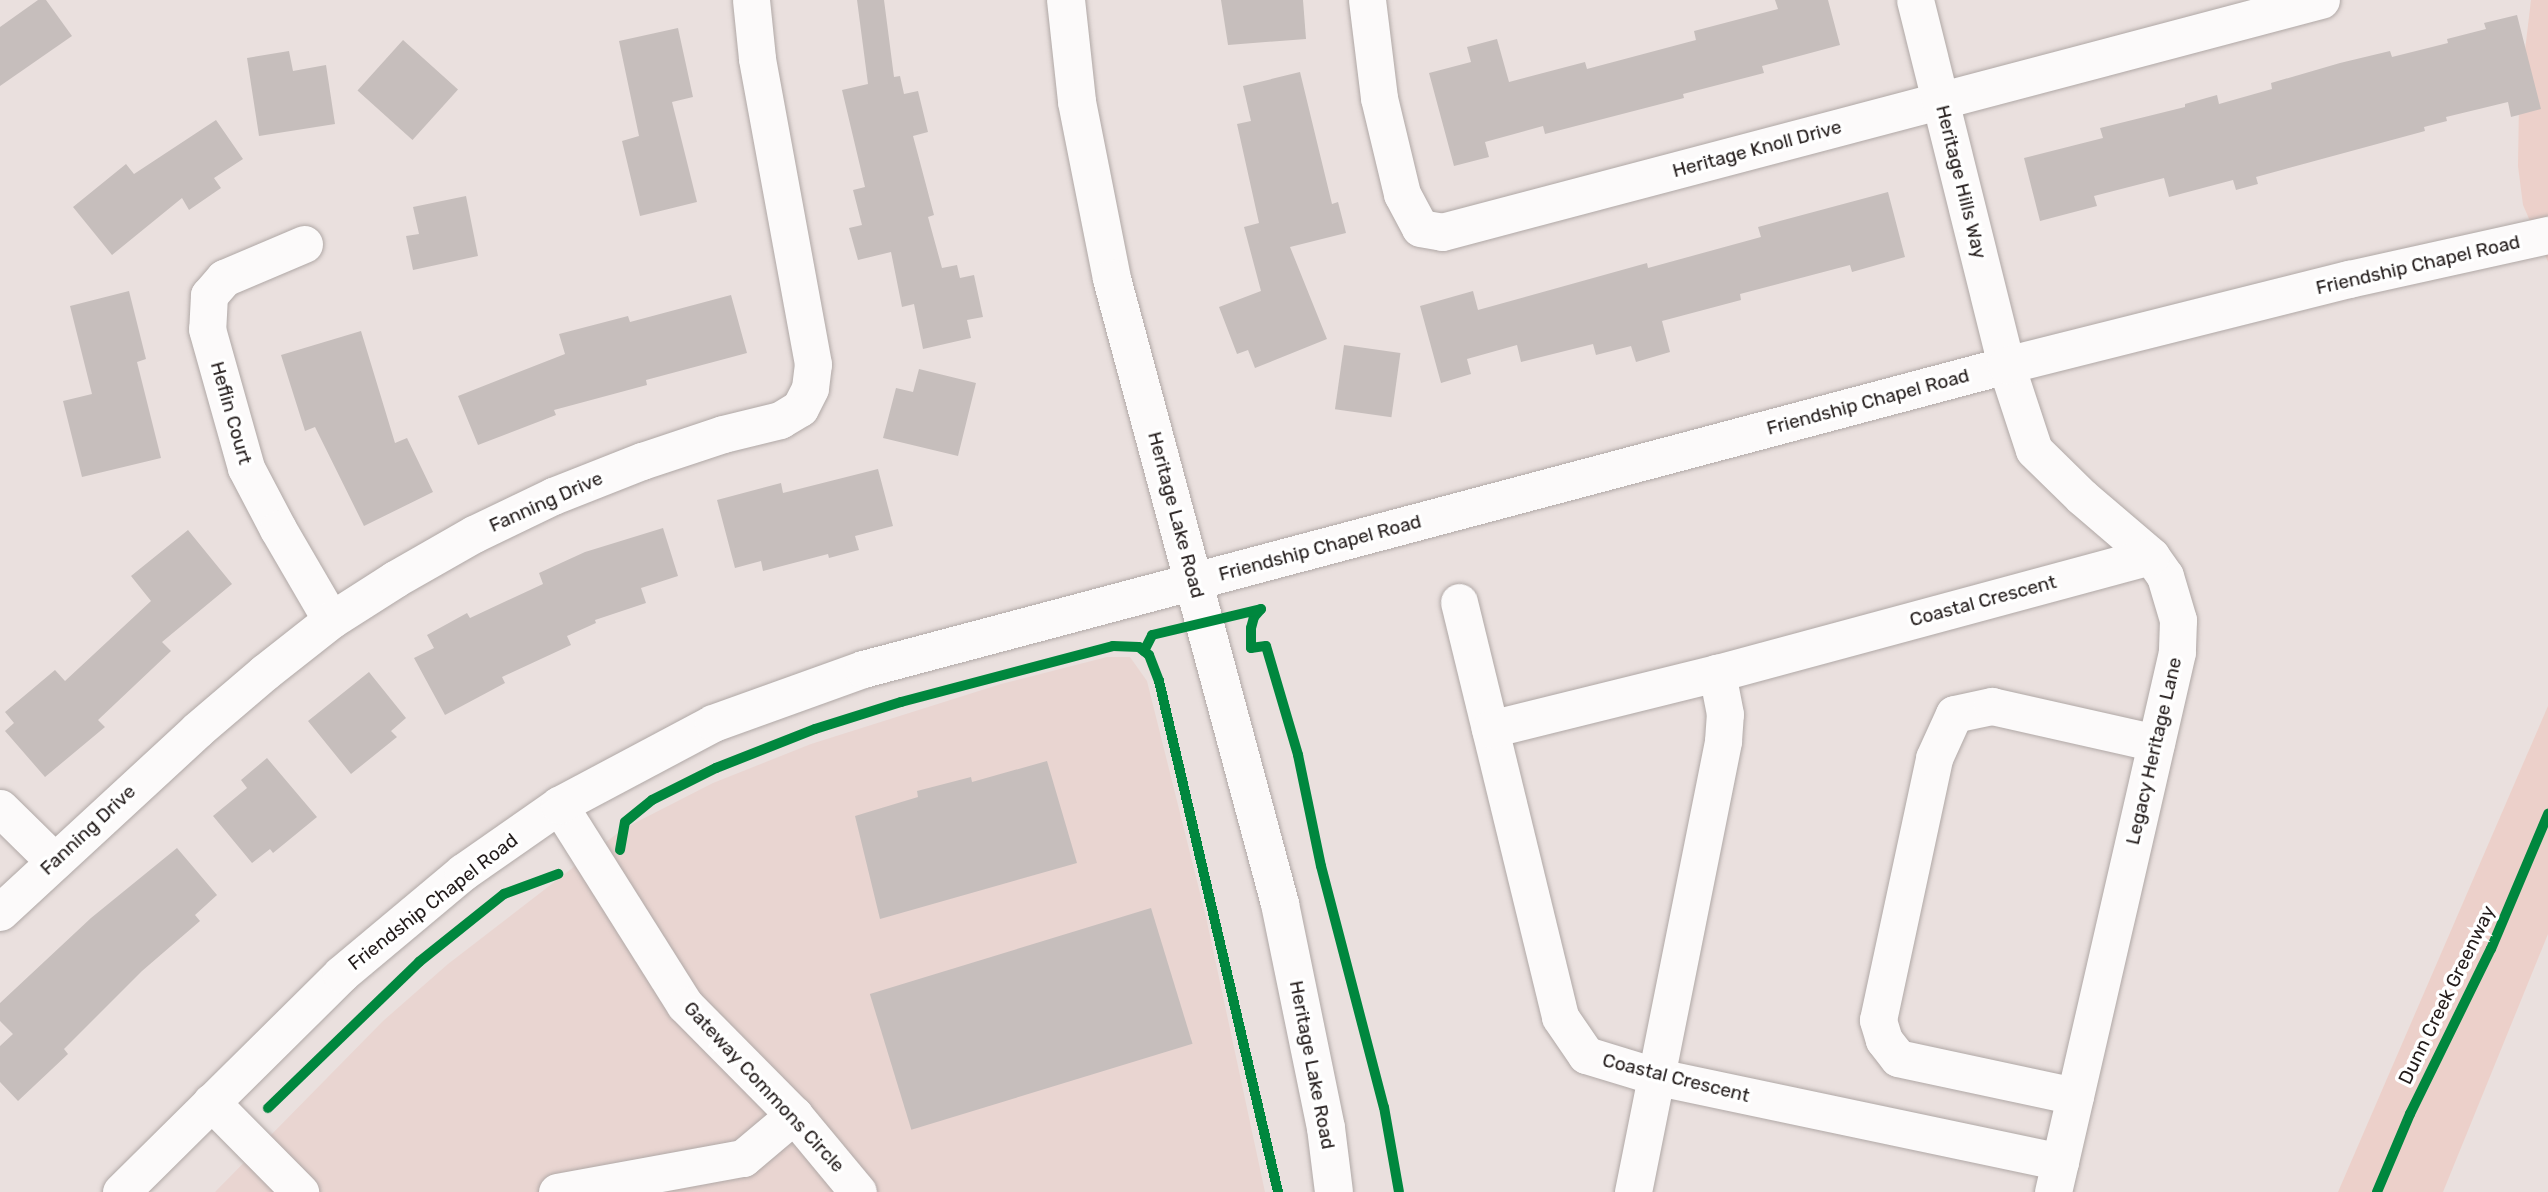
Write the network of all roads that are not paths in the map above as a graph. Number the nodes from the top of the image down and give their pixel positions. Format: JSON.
{"nodes":[{"id":1,"x":751,"y":0,"type":"edge"},
{"id":2,"x":1066,"y":0,"type":"edge"},
{"id":3,"x":1367,"y":0,"type":"edge"},
{"id":4,"x":1915,"y":0,"type":"edge"},
{"id":5,"x":2321,"y":0,"type":"edge"},
{"id":6,"x":1941,"y":100,"type":"junction"},
{"id":7,"x":2548,"y":235,"type":"edge"},
{"id":8,"x":304,"y":243,"type":"dead end"},
{"id":9,"x":2006,"y":365,"type":"junction"},
{"id":10,"x":2151,"y":556,"type":"junction"},
{"id":11,"x":1194,"y":581,"type":"junction"},
{"id":12,"x":1459,"y":602,"type":"dead end"},
{"id":13,"x":331,"y":620,"type":"junction"},
{"id":14,"x":1717,"y":673,"type":"junction"},
{"id":15,"x":1490,"y":729,"type":"junction"},
{"id":16,"x":2156,"y":743,"type":"junction"},
{"id":17,"x":559,"y":805,"type":"junction"},
{"id":18,"x":0,"y":808,"type":"edge"},
{"id":19,"x":54,"y":861,"type":"junction"},
{"id":20,"x":0,"y":912,"type":"edge"},
{"id":21,"x":1658,"y":1077,"type":"junction"},
{"id":22,"x":2075,"y":1096,"type":"junction"},
{"id":23,"x":211,"y":1102,"type":"junction"},
{"id":24,"x":794,"y":1115,"type":"junction"},
{"id":25,"x":2056,"y":1177,"type":"edge"},
{"id":26,"x":292,"y":1188,"type":"edge"},
{"id":27,"x":565,"y":1191,"type":"edge"},
{"id":28,"x":121,"y":1192,"type":"edge"},
{"id":29,"x":858,"y":1192,"type":"edge"},
{"id":30,"x":1334,"y":1192,"type":"edge"},
{"id":31,"x":1633,"y":1192,"type":"edge"}],
"edges":[{"from":1,"to":13,"type":"street","name":"Fanning Drive"},
{"from":2,"to":11,"type":"main road","name":"Heritage Lake Road"},
{"from":3,"to":6,"type":"street","name":"Heritage Knoll Drive"},
{"from":4,"to":6,"type":"street","name":"Heritage Hills Way"},
{"from":5,"to":6,"type":"street","name":"Heritage Knoll Drive"},
{"from":6,"to":9,"type":"street","name":"Heritage Hills Way"},
{"from":7,"to":9,"type":"street","name":"Friendship Chapel Road"},
{"from":8,"to":13,"type":"street","name":"Heflin Court"},
{"from":9,"to":10,"type":"street","name":"Legacy Heritage Lane"},
{"from":9,"to":11,"type":"street","name":"Friendship Chapel Road"},
{"from":10,"to":14,"type":"street","name":"Coastal Crescent"},
{"from":10,"to":16,"type":"street","name":"Legacy Heritage Lane"},
{"from":11,"to":17,"type":"street","name":"Friendship Chapel Road"},
{"from":11,"to":30,"type":"main road","name":"Heritage Lake Road"},
{"from":12,"to":15,"type":"street","name":"Coastal Crescent"},
{"from":13,"to":19,"type":"street","name":"Fanning Drive"},
{"from":14,"to":15,"type":"street","name":"Coastal Crescent"},
{"from":14,"to":21,"type":"street"},
{"from":15,"to":21,"type":"street","name":"Coastal Crescent"},
{"from":16,"to":22,"type":"street","name":"Legacy Heritage Lane"},
{"from":16,"to":22,"type":"street"},
{"from":17,"to":23,"type":"street","name":"Friendship Chapel Road"},
{"from":17,"to":24,"type":"street","name":"Gateway Commons Circle"},
{"from":18,"to":19,"type":"street"},
{"from":19,"to":20,"type":"street","name":"Fanning Drive"},
{"from":21,"to":25,"type":"street","name":"Coastal Crescent"},
{"from":21,"to":31,"type":"street"},
{"from":22,"to":25,"type":"street","name":"Legacy Heritage Lane"},
{"from":23,"to":26,"type":"street"},
{"from":23,"to":28,"type":"street","name":"Friendship Chapel Road"},
{"from":24,"to":27,"type":"street"},
{"from":24,"to":29,"type":"street","name":"Gateway Commons Circle"}]}
